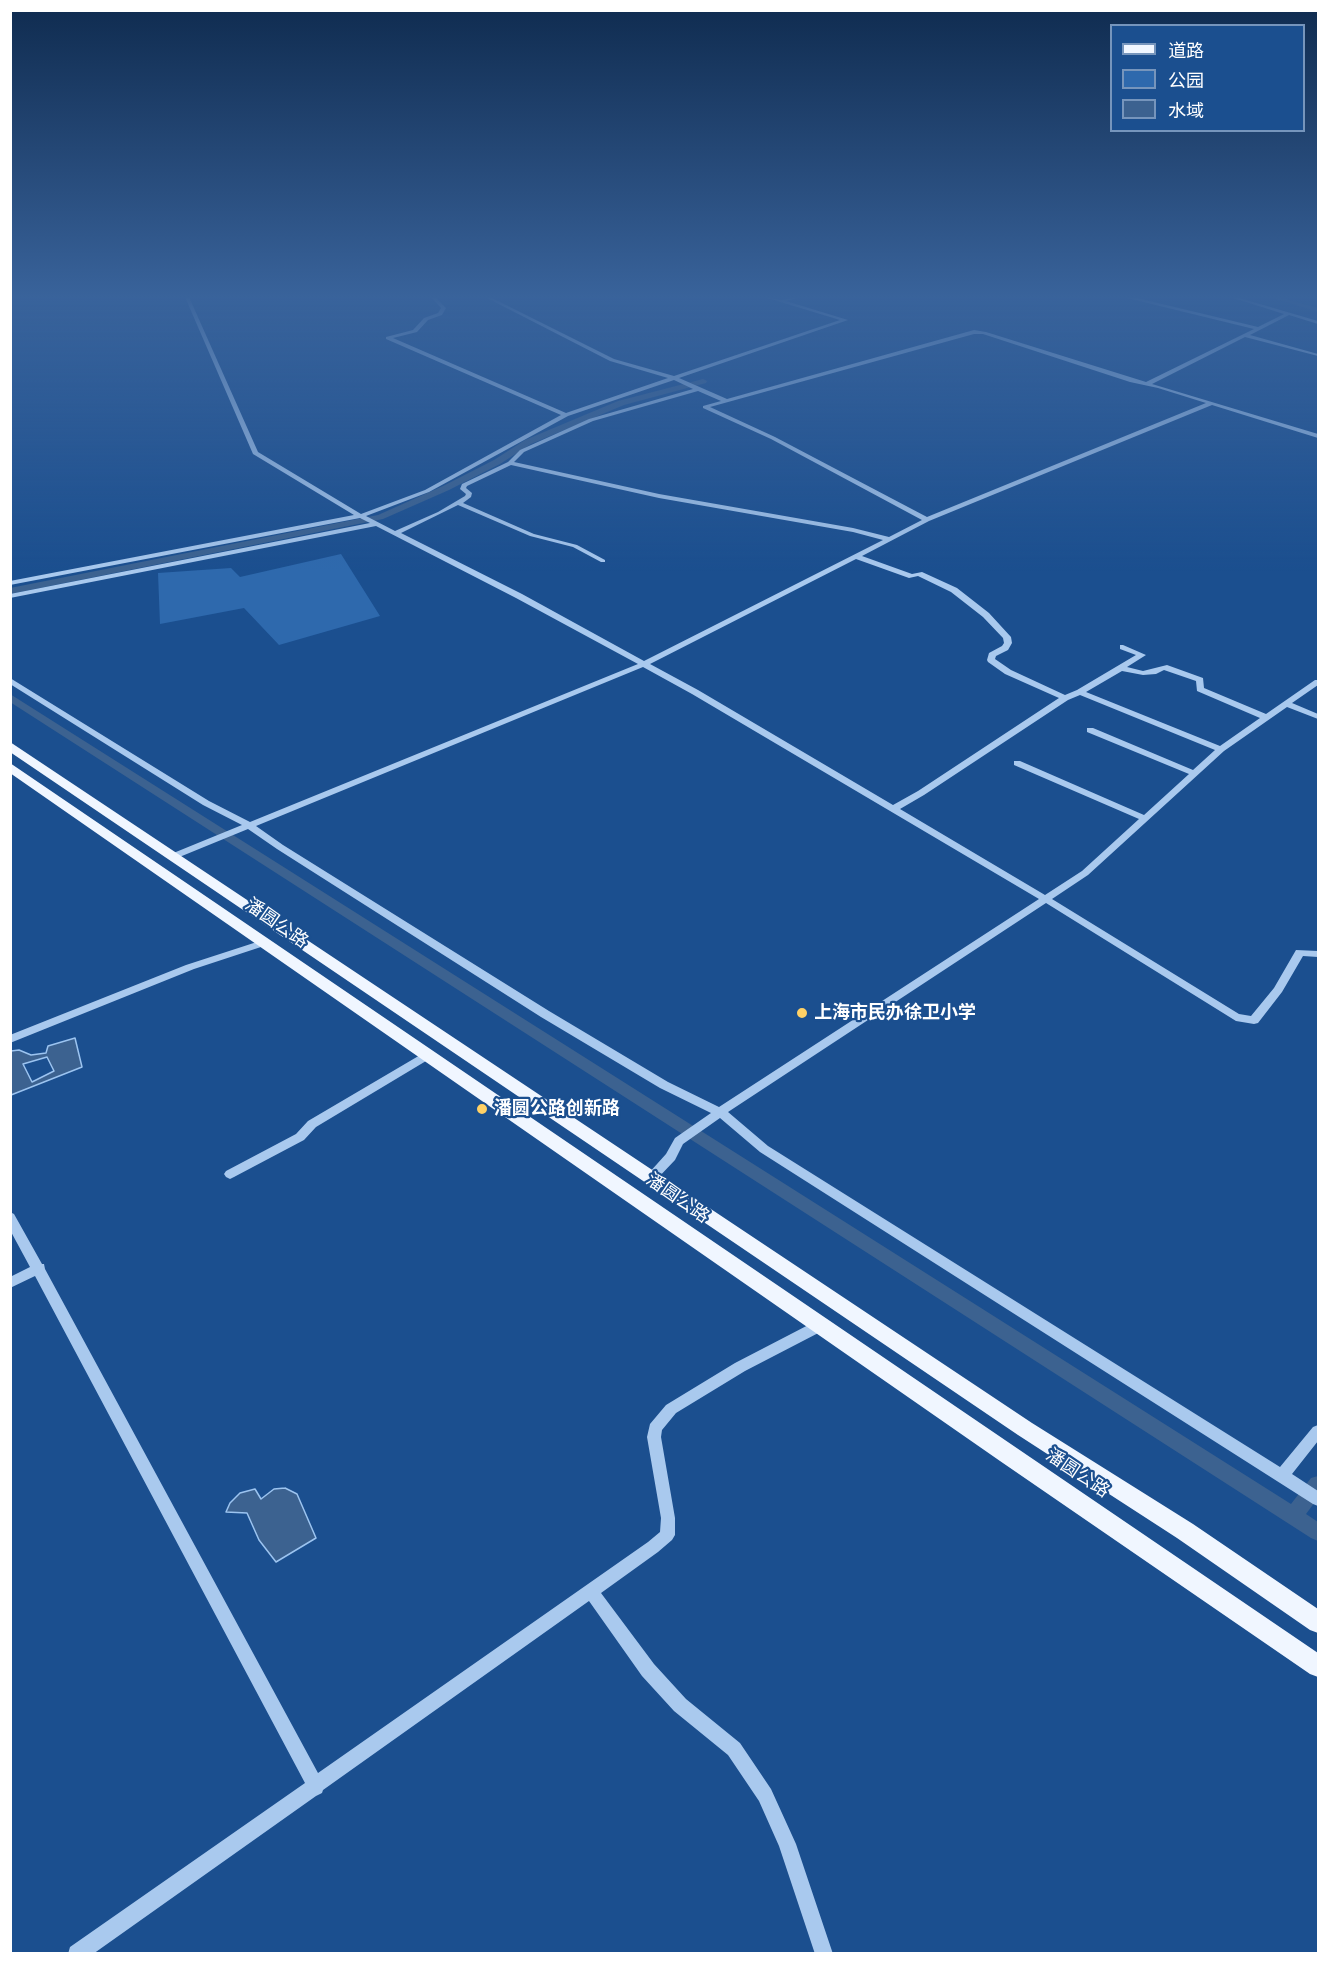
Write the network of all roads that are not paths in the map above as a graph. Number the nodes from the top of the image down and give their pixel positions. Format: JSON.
{"nodes":[{"id":1,"x":227,"y":389,"type":"edge"},
{"id":2,"x":505,"y":389,"type":"edge"},
{"id":3,"x":643,"y":389,"type":"edge"},
{"id":4,"x":698,"y":389,"type":"joint"},
{"id":5,"x":770,"y":389,"type":"edge"},
{"id":6,"x":1163,"y":389,"type":"edge"},
{"id":7,"x":726,"y":401,"type":"junction"},
{"id":8,"x":1212,"y":403,"type":"junction"},
{"id":9,"x":566,"y":415,"type":"junction"},
{"id":10,"x":1318,"y":436,"type":"edge"},
{"id":11,"x":510,"y":463,"type":"junction"},
{"id":12,"x":458,"y":503,"type":"junction"},
{"id":13,"x":362,"y":516,"type":"junction"},
{"id":14,"x":927,"y":520,"type":"junction"},
{"id":15,"x":377,"y":524,"type":"junction"},
{"id":16,"x":396,"y":533,"type":"junction"},
{"id":17,"x":888,"y":539,"type":"junction"},
{"id":18,"x":855,"y":556,"type":"junction"},
{"id":19,"x":603,"y":561,"type":"dead end"},
{"id":20,"x":10,"y":583,"type":"edge"},
{"id":21,"x":10,"y":596,"type":"edge"},
{"id":22,"x":1123,"y":647,"type":"dead end"},
{"id":23,"x":644,"y":664,"type":"junction"},
{"id":24,"x":1121,"y":668,"type":"junction"},
{"id":25,"x":10,"y":680,"type":"edge"},
{"id":26,"x":1318,"y":682,"type":"edge"},
{"id":27,"x":1080,"y":692,"type":"junction"},
{"id":28,"x":1065,"y":698,"type":"junction"},
{"id":29,"x":1287,"y":704,"type":"junction"},
{"id":30,"x":1265,"y":717,"type":"junction"},
{"id":31,"x":1318,"y":717,"type":"edge"},
{"id":32,"x":1090,"y":730,"type":"dead end"},
{"id":33,"x":10,"y":746,"type":"edge"},
{"id":34,"x":1221,"y":749,"type":"junction"},
{"id":35,"x":1017,"y":763,"type":"dead end"},
{"id":36,"x":10,"y":767,"type":"edge"},
{"id":37,"x":1194,"y":773,"type":"junction"},
{"id":38,"x":893,"y":809,"type":"junction"},
{"id":39,"x":1144,"y":818,"type":"junction"},
{"id":40,"x":247,"y":826,"type":"junction"},
{"id":41,"x":174,"y":856,"type":"junction"},
{"id":42,"x":1046,"y":899,"type":"junction"},
{"id":43,"x":263,"y":943,"type":"junction"},
{"id":44,"x":1318,"y":954,"type":"edge"},
{"id":45,"x":10,"y":1039,"type":"edge"},
{"id":46,"x":428,"y":1055,"type":"junction"},
{"id":47,"x":717,"y":1115,"type":"junction"},
{"id":48,"x":230,"y":1174,"type":"dead end"},
{"id":49,"x":652,"y":1177,"type":"junction"},
{"id":50,"x":10,"y":1217,"type":"edge"},
{"id":51,"x":39,"y":1268,"type":"junction"},
{"id":52,"x":10,"y":1283,"type":"edge"},
{"id":53,"x":821,"y":1326,"type":"junction"},
{"id":54,"x":1318,"y":1431,"type":"edge"},
{"id":55,"x":1288,"y":1479,"type":"junction"},
{"id":56,"x":1318,"y":1499,"type":"edge"},
{"id":57,"x":591,"y":1591,"type":"junction"},
{"id":58,"x":1318,"y":1622,"type":"edge"},
{"id":59,"x":1318,"y":1666,"type":"edge"},
{"id":60,"x":316,"y":1787,"type":"junction"},
{"id":61,"x":77,"y":1953,"type":"edge"},
{"id":62,"x":824,"y":1953,"type":"edge"}],
"edges":[{"from":1,"to":13,"type":"street"},
{"from":2,"to":9,"type":"street"},
{"from":3,"to":9,"type":"street"},
{"from":4,"to":7,"type":"street"},
{"from":4,"to":11,"type":"street"},
{"from":5,"to":7,"type":"street"},
{"from":6,"to":8,"type":"street"},
{"from":7,"to":14,"type":"street"},
{"from":8,"to":10,"type":"street"},
{"from":8,"to":14,"type":"street"},
{"from":9,"to":13,"type":"street"},
{"from":11,"to":12,"type":"street"},
{"from":11,"to":17,"type":"street"},
{"from":12,"to":16,"type":"street"},
{"from":12,"to":19,"type":"street"},
{"from":13,"to":15,"type":"street"},
{"from":13,"to":20,"type":"street"},
{"from":14,"to":17,"type":"street"},
{"from":15,"to":16,"type":"street"},
{"from":15,"to":21,"type":"street"},
{"from":16,"to":23,"type":"street"},
{"from":17,"to":18,"type":"street"},
{"from":18,"to":23,"type":"street"},
{"from":18,"to":28,"type":"street"},
{"from":22,"to":24,"type":"street"},
{"from":23,"to":38,"type":"street"},
{"from":23,"to":40,"type":"street"},
{"from":24,"to":27,"type":"street"},
{"from":24,"to":30,"type":"street"},
{"from":25,"to":40,"type":"street"},
{"from":26,"to":29,"type":"street"},
{"from":27,"to":28,"type":"street"},
{"from":27,"to":34,"type":"street"},
{"from":28,"to":38,"type":"street"},
{"from":29,"to":30,"type":"street"},
{"from":29,"to":31,"type":"street"},
{"from":30,"to":34,"type":"street"},
{"from":32,"to":37,"type":"street"},
{"from":33,"to":41,"type":"main road","name":"潘圆公路"},
{"from":34,"to":37,"type":"street"},
{"from":35,"to":39,"type":"street"},
{"from":36,"to":43,"type":"main road","name":"潘圆公路"},
{"from":37,"to":39,"type":"street"},
{"from":38,"to":42,"type":"street"},
{"from":39,"to":42,"type":"street"},
{"from":40,"to":41,"type":"street"},
{"from":40,"to":47,"type":"street"},
{"from":41,"to":49,"type":"main road","name":"潘圆公路"},
{"from":42,"to":44,"type":"street"},
{"from":42,"to":47,"type":"street"},
{"from":43,"to":45,"type":"street"},
{"from":43,"to":46,"type":"main road","name":"潘圆公路"},
{"from":46,"to":48,"type":"street"},
{"from":46,"to":53,"type":"main road","name":"潘圆公路"},
{"from":47,"to":49,"type":"street"},
{"from":47,"to":55,"type":"street"},
{"from":49,"to":58,"type":"main road","name":"潘圆公路"},
{"from":50,"to":51,"type":"street"},
{"from":51,"to":52,"type":"street"},
{"from":51,"to":60,"type":"street"},
{"from":53,"to":57,"type":"street"},
{"from":53,"to":59,"type":"main road","name":"潘圆公路"},
{"from":54,"to":55,"type":"street"},
{"from":55,"to":56,"type":"street"},
{"from":57,"to":60,"type":"street"},
{"from":57,"to":62,"type":"street"},
{"from":60,"to":61,"type":"street"}]}
